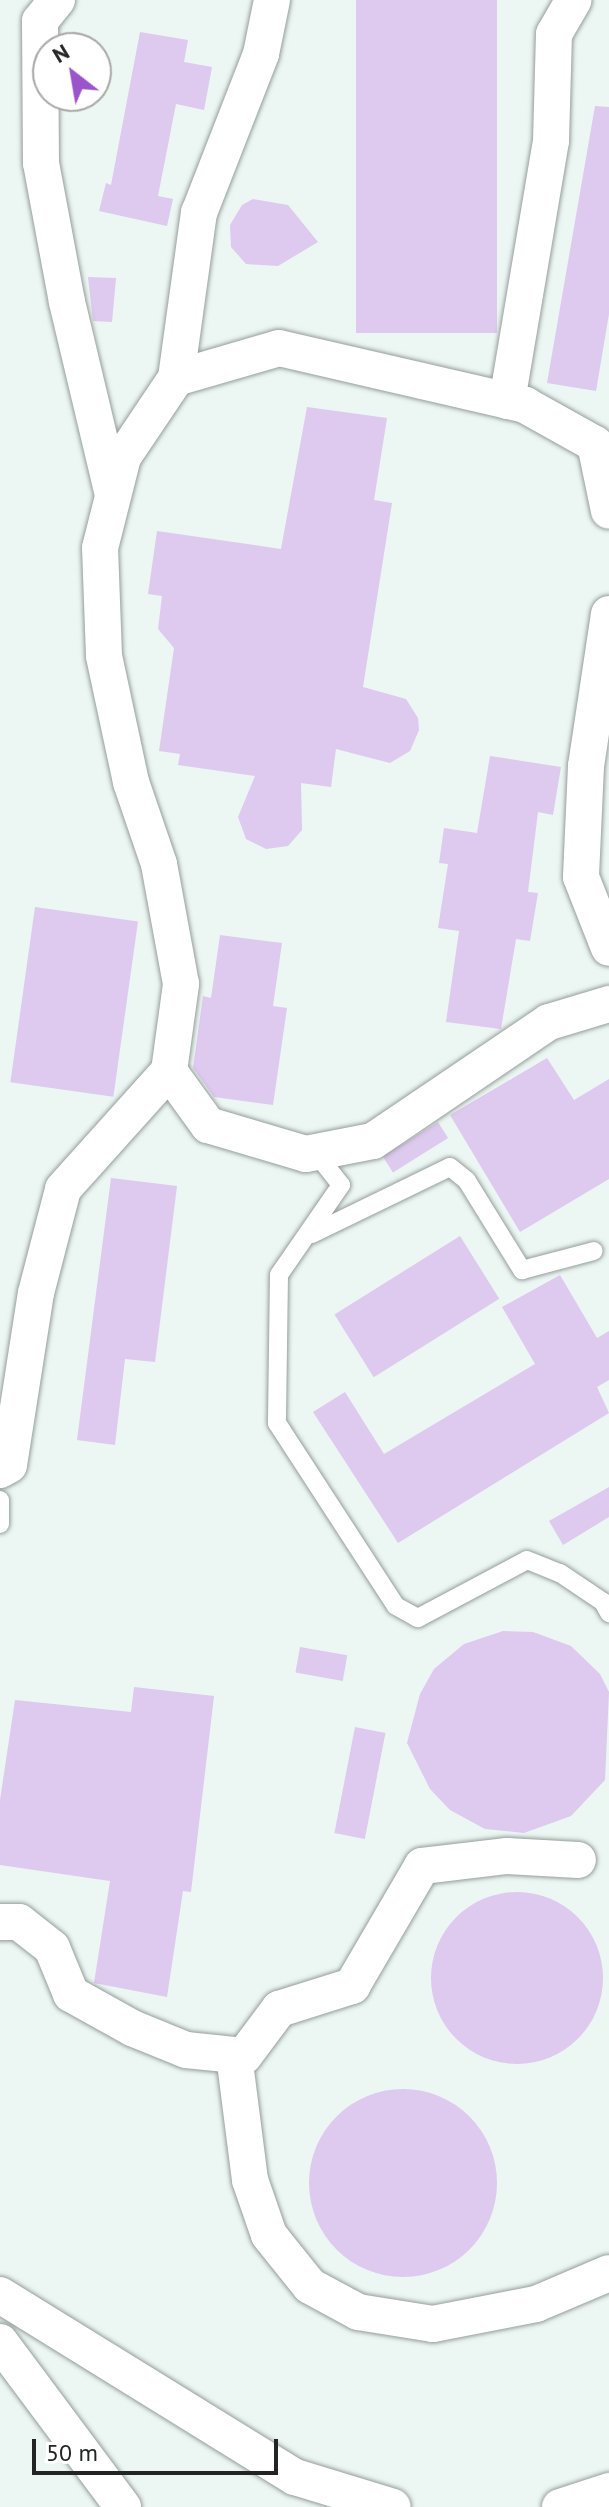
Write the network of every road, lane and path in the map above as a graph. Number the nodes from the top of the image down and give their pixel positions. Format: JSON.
{"nodes":[{"id":1,"x":57,"y":0,"type":"edge"},
{"id":2,"x":272,"y":0,"type":"edge"},
{"id":3,"x":574,"y":0,"type":"edge"},
{"id":4,"x":176,"y":378,"type":"junction"},
{"id":5,"x":507,"y":401,"type":"junction"},
{"id":6,"x":602,"y":439,"type":"edge"},
{"id":7,"x":113,"y":497,"type":"junction"},
{"id":8,"x":609,"y":511,"type":"edge"},
{"id":9,"x":609,"y":614,"type":"edge"},
{"id":10,"x":609,"y":948,"type":"edge"},
{"id":11,"x":609,"y":1004,"type":"edge"},
{"id":12,"x":169,"y":1071,"type":"junction"},
{"id":13,"x":315,"y":1152,"type":"junction"},
{"id":14,"x":306,"y":1237,"type":"junction"},
{"id":15,"x":594,"y":1251,"type":"dead end"},
{"id":16,"x":12,"y":1379,"type":"edge"},
{"id":17,"x":0,"y":1470,"type":"edge"},
{"id":18,"x":0,"y":1500,"type":"edge"},
{"id":19,"x":0,"y":1524,"type":"edge"},
{"id":20,"x":609,"y":1613,"type":"edge"},
{"id":21,"x":578,"y":1860,"type":"dead end"},
{"id":22,"x":0,"y":1922,"type":"edge"},
{"id":23,"x":234,"y":2055,"type":"junction"},
{"id":24,"x":609,"y":2273,"type":"edge"},
{"id":25,"x":0,"y":2295,"type":"edge"},
{"id":26,"x":0,"y":2342,"type":"edge"},
{"id":27,"x":609,"y":2491,"type":"edge"},
{"id":28,"x":123,"y":2507,"type":"edge"},
{"id":29,"x":393,"y":2507,"type":"edge"},
{"id":30,"x":560,"y":2507,"type":"edge"}],
"edges":[{"from":1,"to":7,"type":"street"},
{"from":2,"to":4,"type":"street"},
{"from":3,"to":5,"type":"street"},
{"from":4,"to":5,"type":"street"},
{"from":4,"to":7,"type":"street"},
{"from":5,"to":6,"type":"street"},
{"from":6,"to":8,"type":"street"},
{"from":7,"to":12,"type":"street"},
{"from":9,"to":10,"type":"street"},
{"from":11,"to":13,"type":"street"},
{"from":12,"to":13,"type":"street"},
{"from":12,"to":16,"type":"street"},
{"from":13,"to":14,"type":"lane"},
{"from":14,"to":15,"type":"lane"},
{"from":14,"to":20,"type":"lane"},
{"from":16,"to":17,"type":"street"},
{"from":18,"to":19,"type":"lane"},
{"from":21,"to":23,"type":"street"},
{"from":22,"to":23,"type":"street"},
{"from":23,"to":24,"type":"street"},
{"from":25,"to":29,"type":"street"},
{"from":26,"to":28,"type":"street"},
{"from":27,"to":30,"type":"street"}]}
